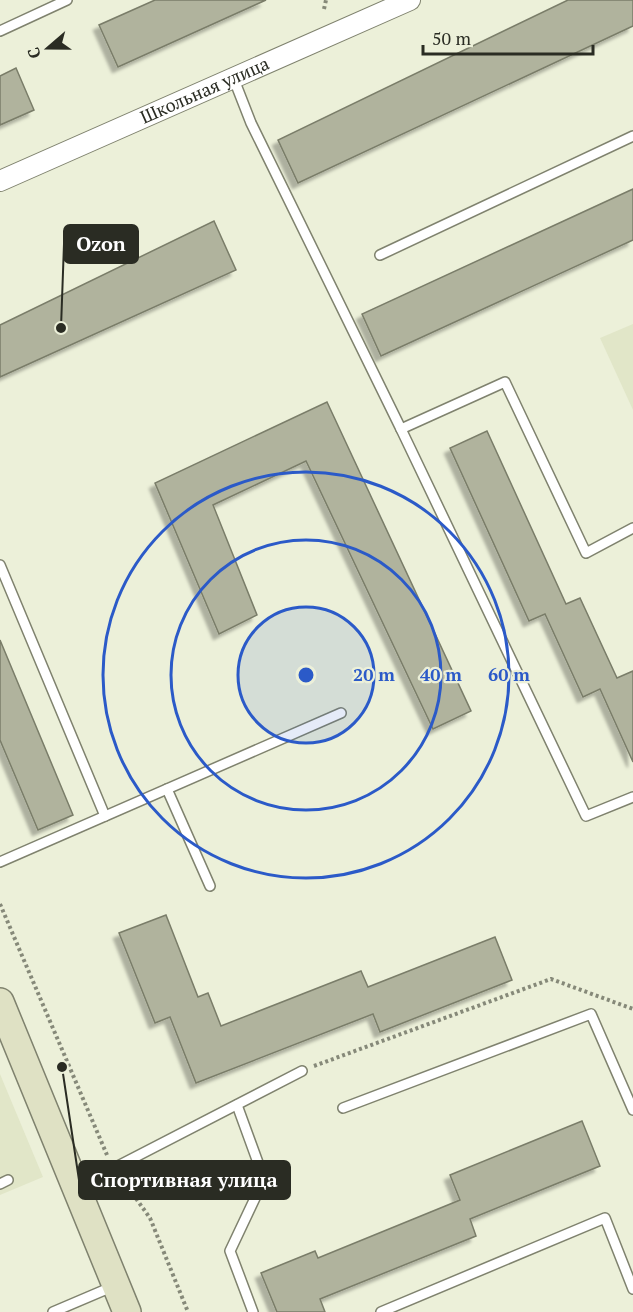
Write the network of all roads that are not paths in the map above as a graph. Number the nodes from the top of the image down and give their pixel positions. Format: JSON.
{"nodes":[{"id":1,"x":68,"y":0,"type":"edge"},
{"id":2,"x":410,"y":0,"type":"edge"},
{"id":3,"x":0,"y":31,"type":"edge"},
{"id":4,"x":233,"y":77,"type":"junction"},
{"id":5,"x":633,"y":136,"type":"edge"},
{"id":6,"x":0,"y":181,"type":"edge"},
{"id":7,"x":380,"y":255,"type":"dead end"},
{"id":8,"x":401,"y":429,"type":"junction"},
{"id":9,"x":633,"y":528,"type":"edge"},
{"id":10,"x":0,"y":565,"type":"edge"},
{"id":11,"x":341,"y":713,"type":"dead end"},
{"id":12,"x":167,"y":789,"type":"junction"},
{"id":13,"x":633,"y":797,"type":"edge"},
{"id":14,"x":105,"y":816,"type":"junction"},
{"id":15,"x":0,"y":862,"type":"edge"},
{"id":16,"x":210,"y":886,"type":"dead end"},
{"id":17,"x":0,"y":1002,"type":"edge"},
{"id":18,"x":302,"y":1071,"type":"road end"},
{"id":19,"x":237,"y":1105,"type":"junction"},
{"id":20,"x":343,"y":1108,"type":"dead end"},
{"id":21,"x":633,"y":1110,"type":"edge"},
{"id":22,"x":75,"y":1186,"type":"junction"},
{"id":23,"x":116,"y":1285,"type":"junction"},
{"id":24,"x":633,"y":1289,"type":"edge"},
{"id":25,"x":53,"y":1312,"type":"edge"},
{"id":26,"x":127,"y":1312,"type":"edge"},
{"id":27,"x":253,"y":1312,"type":"edge"},
{"id":28,"x":381,"y":1312,"type":"edge"}],
"edges":[{"from":1,"to":3,"type":"lane"},
{"from":2,"to":4,"type":"street","name":"Школьная улица"},
{"from":4,"to":6,"type":"street","name":"Школьная улица"},
{"from":4,"to":8,"type":"lane"},
{"from":5,"to":7,"type":"lane"},
{"from":8,"to":9,"type":"lane"},
{"from":8,"to":13,"type":"lane"},
{"from":10,"to":14,"type":"lane"},
{"from":11,"to":12,"type":"lane"},
{"from":12,"to":14,"type":"lane"},
{"from":12,"to":16,"type":"lane"},
{"from":14,"to":15,"type":"lane"},
{"from":17,"to":22,"type":"street"},
{"from":18,"to":19,"type":"lane"},
{"from":19,"to":22,"type":"lane"},
{"from":19,"to":27,"type":"lane"},
{"from":20,"to":21,"type":"lane"},
{"from":22,"to":23,"type":"street"},
{"from":23,"to":25,"type":"lane"},
{"from":23,"to":26,"type":"street"},
{"from":24,"to":28,"type":"lane"}]}
